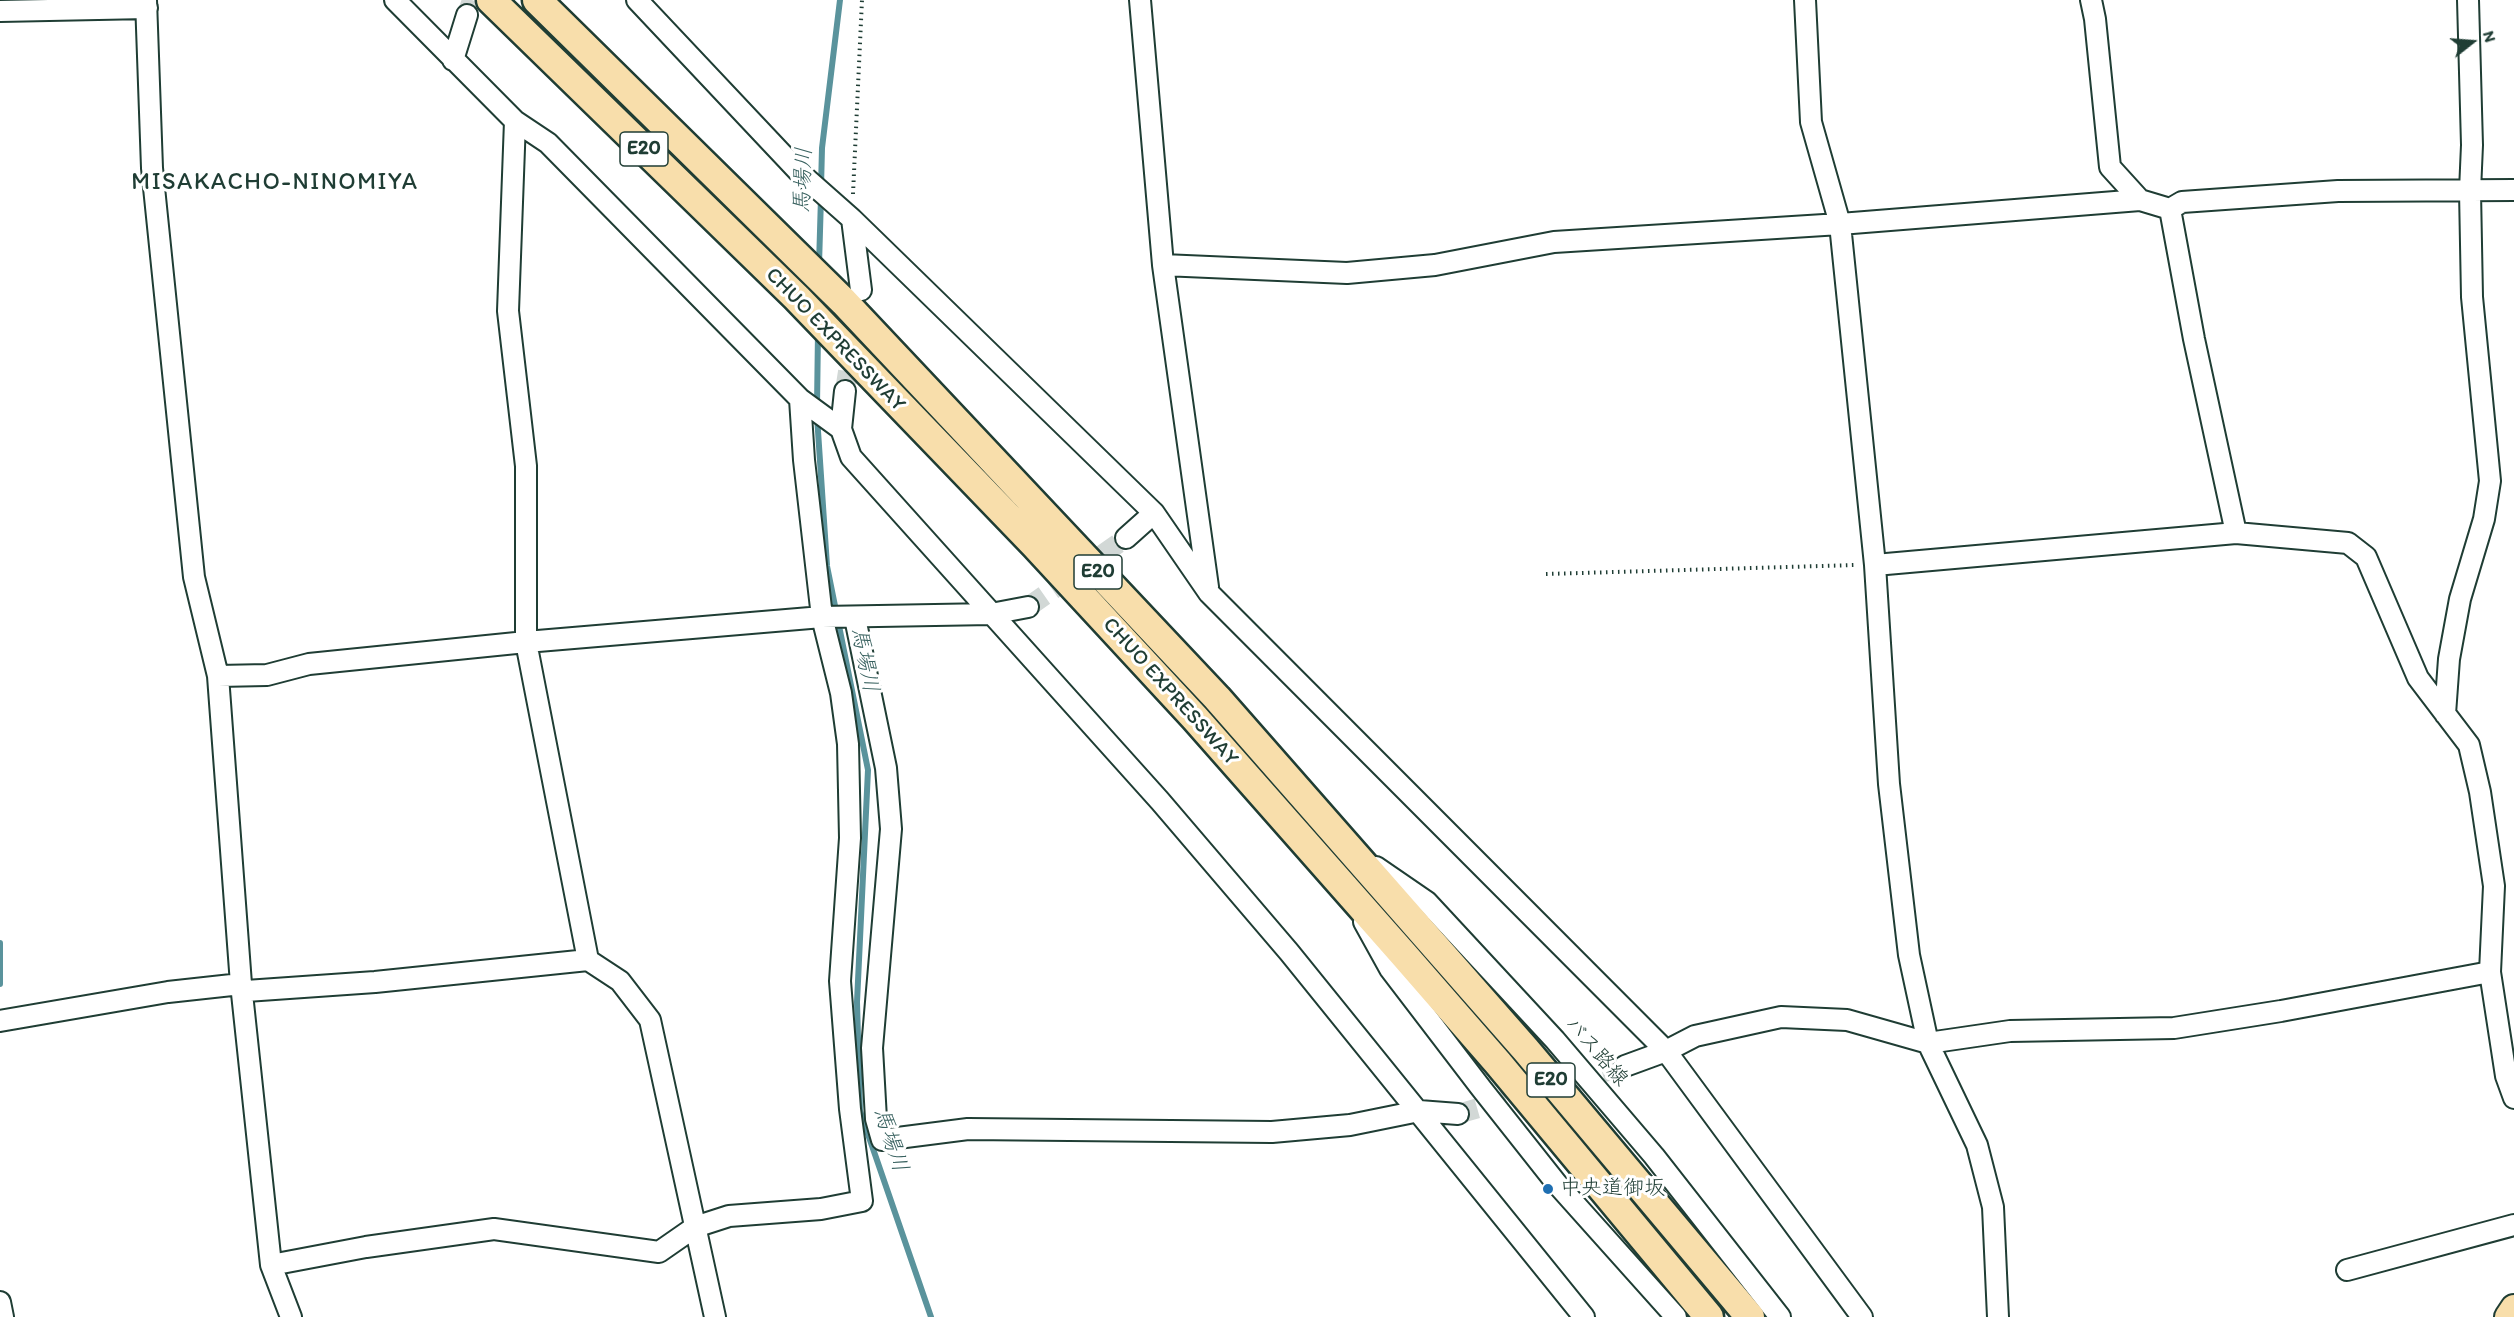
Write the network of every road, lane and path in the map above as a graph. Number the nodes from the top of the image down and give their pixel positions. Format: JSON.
{"nodes":[{"id":1,"x":395,"y":0,"type":"edge"},
{"id":2,"x":491,"y":0,"type":"edge"},
{"id":3,"x":537,"y":0,"type":"edge"},
{"id":4,"x":862,"y":0,"type":"edge"},
{"id":5,"x":1140,"y":0,"type":"edge"},
{"id":6,"x":1805,"y":0,"type":"edge"},
{"id":7,"x":2091,"y":0,"type":"edge"},
{"id":8,"x":2468,"y":0,"type":"edge"},
{"id":9,"x":639,"y":1,"type":"edge"},
{"id":10,"x":146,"y":4,"type":"edge"},
{"id":11,"x":0,"y":11,"type":"edge"},
{"id":12,"x":466,"y":15,"type":"tunnel mouth"},
{"id":13,"x":453,"y":60,"type":"junction"},
{"id":14,"x":515,"y":121,"type":"junction"},
{"id":15,"x":2514,"y":190,"type":"edge"},
{"id":16,"x":2470,"y":191,"type":"junction"},
{"id":17,"x":2140,"y":200,"type":"junction"},
{"id":18,"x":2170,"y":209,"type":"junction"},
{"id":19,"x":852,"y":219,"type":"junction"},
{"id":20,"x":1840,"y":224,"type":"junction"},
{"id":21,"x":1163,"y":265,"type":"junction"},
{"id":22,"x":853,"y":296,"type":"junction"},
{"id":23,"x":844,"y":391,"type":"tunnel mouth"},
{"id":24,"x":804,"y":401,"type":"junction"},
{"id":25,"x":834,"y":425,"type":"junction"},
{"id":26,"x":1154,"y":513,"type":"junction"},
{"id":27,"x":2236,"y":533,"type":"junction"},
{"id":28,"x":1126,"y":538,"type":"tunnel mouth"},
{"id":29,"x":1875,"y":565,"type":"junction"},
{"id":30,"x":1546,"y":574,"type":"dead end"},
{"id":31,"x":1209,"y":593,"type":"junction"},
{"id":32,"x":1028,"y":607,"type":"tunnel mouth"},
{"id":33,"x":991,"y":614,"type":"junction"},
{"id":34,"x":825,"y":618,"type":"junction"},
{"id":35,"x":853,"y":618,"type":"junction"},
{"id":36,"x":526,"y":642,"type":"junction"},
{"id":37,"x":218,"y":676,"type":"junction"},
{"id":38,"x":2445,"y":714,"type":"junction"},
{"id":39,"x":1347,"y":847,"type":"junction"},
{"id":40,"x":1345,"y":890,"type":"junction"},
{"id":41,"x":588,"y":960,"type":"junction"},
{"id":42,"x":2490,"y":972,"type":"junction"},
{"id":43,"x":241,"y":984,"type":"junction"},
{"id":44,"x":0,"y":1022,"type":"edge"},
{"id":45,"x":1928,"y":1043,"type":"junction"},
{"id":46,"x":858,"y":1049,"type":"junction"},
{"id":47,"x":1666,"y":1051,"type":"junction"},
{"id":48,"x":1625,"y":1066,"type":"tunnel mouth"},
{"id":49,"x":2510,"y":1075,"type":"edge"},
{"id":50,"x":2514,"y":1098,"type":"edge"},
{"id":51,"x":1419,"y":1111,"type":"junction"},
{"id":52,"x":1458,"y":1114,"type":"tunnel mouth"},
{"id":53,"x":2514,"y":1226,"type":"edge"},
{"id":54,"x":695,"y":1227,"type":"junction"},
{"id":55,"x":271,"y":1264,"type":"junction"},
{"id":56,"x":2347,"y":1270,"type":"dead end"},
{"id":57,"x":0,"y":1302,"type":"edge"},
{"id":58,"x":2514,"y":1308,"type":"edge"},
{"id":59,"x":3,"y":1317,"type":"edge"},
{"id":60,"x":291,"y":1317,"type":"edge"},
{"id":61,"x":715,"y":1317,"type":"edge"},
{"id":62,"x":1584,"y":1317,"type":"edge"},
{"id":63,"x":1676,"y":1317,"type":"edge"},
{"id":64,"x":1709,"y":1317,"type":"edge"},
{"id":65,"x":1750,"y":1317,"type":"edge"},
{"id":66,"x":1780,"y":1317,"type":"edge"},
{"id":67,"x":1862,"y":1317,"type":"edge"},
{"id":68,"x":1998,"y":1317,"type":"edge"},
{"id":69,"x":2508,"y":1317,"type":"edge"}],
"edges":[{"from":1,"to":13,"type":"street"},
{"from":2,"to":40,"type":"highway","name":"CHUO EXPRESSWAY","number":"E20"},
{"from":3,"to":22,"type":"highway","name":"CHUO EXPRESSWAY","number":"E20"},
{"from":4,"to":19,"type":"path"},
{"from":5,"to":21,"type":"street"},
{"from":6,"to":20,"type":"street"},
{"from":7,"to":17,"type":"street"},
{"from":8,"to":16,"type":"street"},
{"from":9,"to":19,"type":"street"},
{"from":10,"to":11,"type":"street"},
{"from":10,"to":37,"type":"street"},
{"from":12,"to":13,"type":"street"},
{"from":13,"to":14,"type":"street"},
{"from":14,"to":24,"type":"street"},
{"from":14,"to":36,"type":"street"},
{"from":15,"to":16,"type":"street"},
{"from":16,"to":18,"type":"street"},
{"from":16,"to":38,"type":"street"},
{"from":17,"to":18,"type":"street"},
{"from":17,"to":20,"type":"street"},
{"from":18,"to":27,"type":"street"},
{"from":19,"to":22,"type":"street"},
{"from":19,"to":26,"type":"street"},
{"from":20,"to":21,"type":"street"},
{"from":20,"to":29,"type":"street"},
{"from":21,"to":31,"type":"street"},
{"from":22,"to":39,"type":"highway","name":"CHUO EXPRESSWAY","number":"E20"},
{"from":23,"to":25,"type":"street"},
{"from":24,"to":25,"type":"street"},
{"from":24,"to":34,"type":"street"},
{"from":25,"to":33,"type":"street"},
{"from":26,"to":28,"type":"street"},
{"from":26,"to":31,"type":"street"},
{"from":27,"to":29,"type":"street"},
{"from":27,"to":38,"type":"street"},
{"from":29,"to":30,"type":"path"},
{"from":29,"to":45,"type":"street"},
{"from":31,"to":47,"type":"street"},
{"from":32,"to":33,"type":"street"},
{"from":33,"to":35,"type":"street"},
{"from":33,"to":51,"type":"street"},
{"from":34,"to":35,"type":"street"},
{"from":34,"to":36,"type":"street"},
{"from":34,"to":46,"type":"street"},
{"from":35,"to":46,"type":"street"},
{"from":36,"to":37,"type":"street"},
{"from":36,"to":41,"type":"street"},
{"from":37,"to":43,"type":"street"},
{"from":38,"to":42,"type":"street"},
{"from":39,"to":65,"type":"highway","name":"CHUO EXPRESSWAY","number":"E20"},
{"from":39,"to":66,"type":"street","name":"バス路線"},
{"from":40,"to":63,"type":"street"},
{"from":40,"to":64,"type":"highway","name":"CHUO EXPRESSWAY","number":"E20"},
{"from":41,"to":43,"type":"street"},
{"from":41,"to":54,"type":"street"},
{"from":42,"to":45,"type":"street"},
{"from":42,"to":49,"type":"street"},
{"from":43,"to":44,"type":"street"},
{"from":43,"to":55,"type":"street"},
{"from":45,"to":47,"type":"street"},
{"from":45,"to":68,"type":"street"},
{"from":46,"to":51,"type":"street"},
{"from":46,"to":54,"type":"street"},
{"from":47,"to":48,"type":"street"},
{"from":47,"to":67,"type":"street"},
{"from":49,"to":50,"type":"street"},
{"from":51,"to":52,"type":"street"},
{"from":51,"to":62,"type":"street"},
{"from":53,"to":56,"type":"street"},
{"from":54,"to":55,"type":"street"},
{"from":54,"to":61,"type":"street"},
{"from":55,"to":60,"type":"street"},
{"from":57,"to":59,"type":"street"},
{"from":58,"to":69,"type":"main road"}]}
